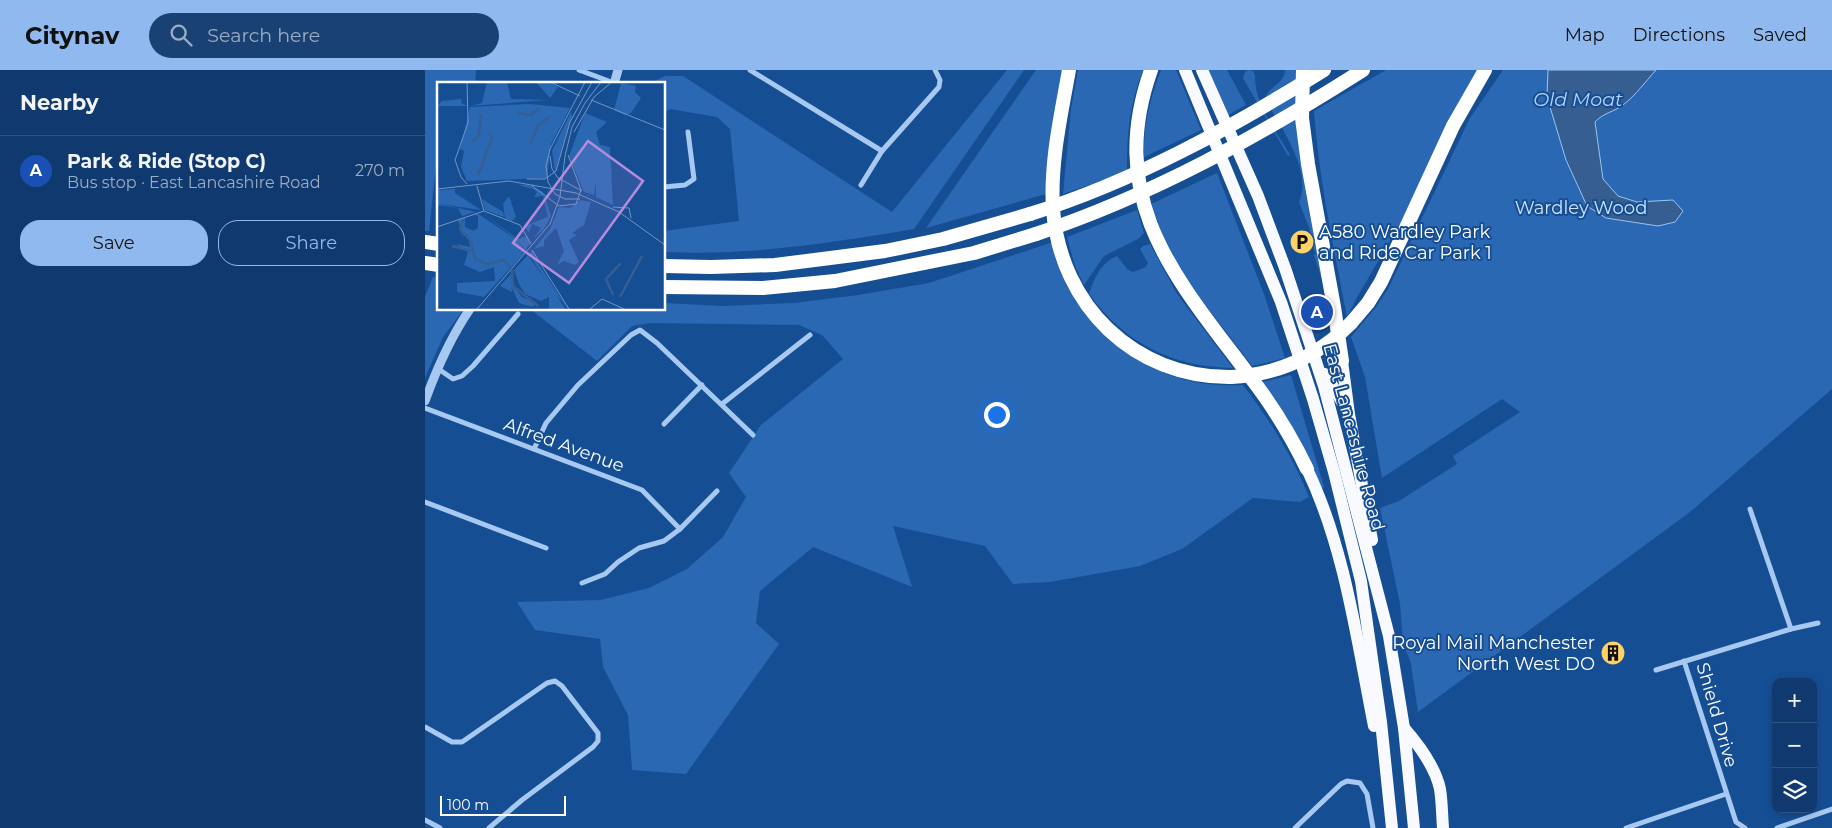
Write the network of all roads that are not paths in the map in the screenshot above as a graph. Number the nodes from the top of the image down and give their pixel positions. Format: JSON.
{"nodes":[{"id":1,"x":579,"y":70,"type":"edge"},
{"id":2,"x":750,"y":70,"type":"edge"},
{"id":3,"x":935,"y":70,"type":"edge"},
{"id":4,"x":1069,"y":70,"type":"edge"},
{"id":5,"x":1151,"y":70,"type":"edge"},
{"id":6,"x":1185,"y":70,"type":"edge"},
{"id":7,"x":1202,"y":70,"type":"edge"},
{"id":8,"x":1303,"y":70,"type":"edge"},
{"id":9,"x":1324,"y":70,"type":"edge"},
{"id":10,"x":1363,"y":70,"type":"edge"},
{"id":11,"x":1485,"y":70,"type":"edge"},
{"id":12,"x":609,"y":82,"type":"edge"},
{"id":13,"x":687,"y":132,"type":"dead end"},
{"id":14,"x":882,"y":151,"type":"junction"},
{"id":15,"x":861,"y":185,"type":"dead end"},
{"id":16,"x":665,"y":187,"type":"edge"},
{"id":17,"x":665,"y":266,"type":"edge"},
{"id":18,"x":665,"y":287,"type":"edge"},
{"id":19,"x":469,"y":310,"type":"edge"},
{"id":20,"x":518,"y":314,"type":"dead end"},
{"id":21,"x":810,"y":336,"type":"dead end"},
{"id":22,"x":1342,"y":361,"type":"joint"},
{"id":23,"x":1316,"y":362,"type":"junction"},
{"id":24,"x":437,"y":368,"type":"junction"},
{"id":25,"x":702,"y":385,"type":"junction"},
{"id":26,"x":425,"y":402,"type":"edge"},
{"id":27,"x":722,"y":404,"type":"junction"},
{"id":28,"x":425,"y":408,"type":"edge"},
{"id":29,"x":1349,"y":414,"type":"junction"},
{"id":30,"x":664,"y":424,"type":"dead end"},
{"id":31,"x":753,"y":435,"type":"dead end"},
{"id":32,"x":534,"y":449,"type":"junction"},
{"id":33,"x":1307,"y":469,"type":"joint"},
{"id":34,"x":717,"y":491,"type":"dead end"},
{"id":35,"x":425,"y":502,"type":"edge"},
{"id":36,"x":1750,"y":509,"type":"dead end"},
{"id":37,"x":679,"y":529,"type":"junction"},
{"id":38,"x":546,"y":548,"type":"dead end"},
{"id":39,"x":582,"y":583,"type":"dead end"},
{"id":40,"x":1818,"y":623,"type":"dead end"},
{"id":41,"x":1791,"y":629,"type":"junction"},
{"id":42,"x":1389,"y":636,"type":"junction"},
{"id":43,"x":1684,"y":661,"type":"junction"},
{"id":44,"x":1656,"y":670,"type":"dead end"},
{"id":45,"x":425,"y":727,"type":"edge"},
{"id":46,"x":1404,"y":728,"type":"junction"},
{"id":47,"x":1726,"y":794,"type":"junction"},
{"id":48,"x":1832,"y":809,"type":"edge"},
{"id":49,"x":1391,"y":812,"type":"junction"},
{"id":50,"x":425,"y":820,"type":"edge"},
{"id":51,"x":440,"y":828,"type":"edge"},
{"id":52,"x":489,"y":828,"type":"edge"},
{"id":53,"x":1295,"y":828,"type":"edge"},
{"id":54,"x":1373,"y":828,"type":"edge"},
{"id":55,"x":1392,"y":828,"type":"edge"},
{"id":56,"x":1414,"y":828,"type":"edge"},
{"id":57,"x":1443,"y":828,"type":"edge"},
{"id":58,"x":1626,"y":828,"type":"edge"},
{"id":59,"x":1745,"y":828,"type":"edge"},
{"id":60,"x":1777,"y":828,"type":"edge"}],
"edges":[{"from":1,"to":12,"type":"street"},
{"from":2,"to":14,"type":"street"},
{"from":3,"to":14,"type":"street"},
{"from":4,"to":11,"type":"highway","bridge":true},
{"from":5,"to":33,"type":"highway"},
{"from":6,"to":49,"type":"highway","name":"East Lancashire Road"},
{"from":7,"to":23,"type":"highway","name":"East Lancashire Road"},
{"from":8,"to":22,"type":"highway"},
{"from":9,"to":17,"type":"highway","bridge":true},
{"from":10,"to":18,"type":"highway","bridge":true},
{"from":13,"to":16,"type":"street"},
{"from":14,"to":15,"type":"street"},
{"from":19,"to":24,"type":"street"},
{"from":20,"to":24,"type":"street"},
{"from":21,"to":27,"type":"street"},
{"from":22,"to":29,"type":"highway"},
{"from":23,"to":29,"type":"highway"},
{"from":23,"to":42,"type":"highway","name":"East Lancashire Road"},
{"from":24,"to":26,"type":"street"},
{"from":25,"to":27,"type":"street"},
{"from":25,"to":30,"type":"street"},
{"from":25,"to":32,"type":"street"},
{"from":27,"to":31,"type":"street"},
{"from":28,"to":32,"type":"street","name":"Alfred Avenue"},
{"from":29,"to":42,"type":"highway"},
{"from":32,"to":37,"type":"street","name":"Alfred Avenue"},
{"from":33,"to":49,"type":"highway"},
{"from":34,"to":37,"type":"street"},
{"from":35,"to":38,"type":"street"},
{"from":36,"to":41,"type":"street"},
{"from":37,"to":39,"type":"street"},
{"from":40,"to":41,"type":"street","name":"Shield Drive"},
{"from":41,"to":43,"type":"street","name":"Shield Drive"},
{"from":42,"to":46,"type":"highway","name":"East Lancashire Road"},
{"from":43,"to":44,"type":"street"},
{"from":43,"to":47,"type":"street","name":"Shield Drive"},
{"from":45,"to":52,"type":"street"},
{"from":46,"to":56,"type":"highway","name":"East Lancashire Road"},
{"from":46,"to":57,"type":"highway"},
{"from":47,"to":58,"type":"street","name":"Shield Drive"},
{"from":47,"to":59,"type":"street","name":"Shield Drive"},
{"from":48,"to":60,"type":"street"},
{"from":49,"to":55,"type":"highway","name":"East Lancashire Road"},
{"from":50,"to":51,"type":"street"},
{"from":53,"to":54,"type":"street"}]}
